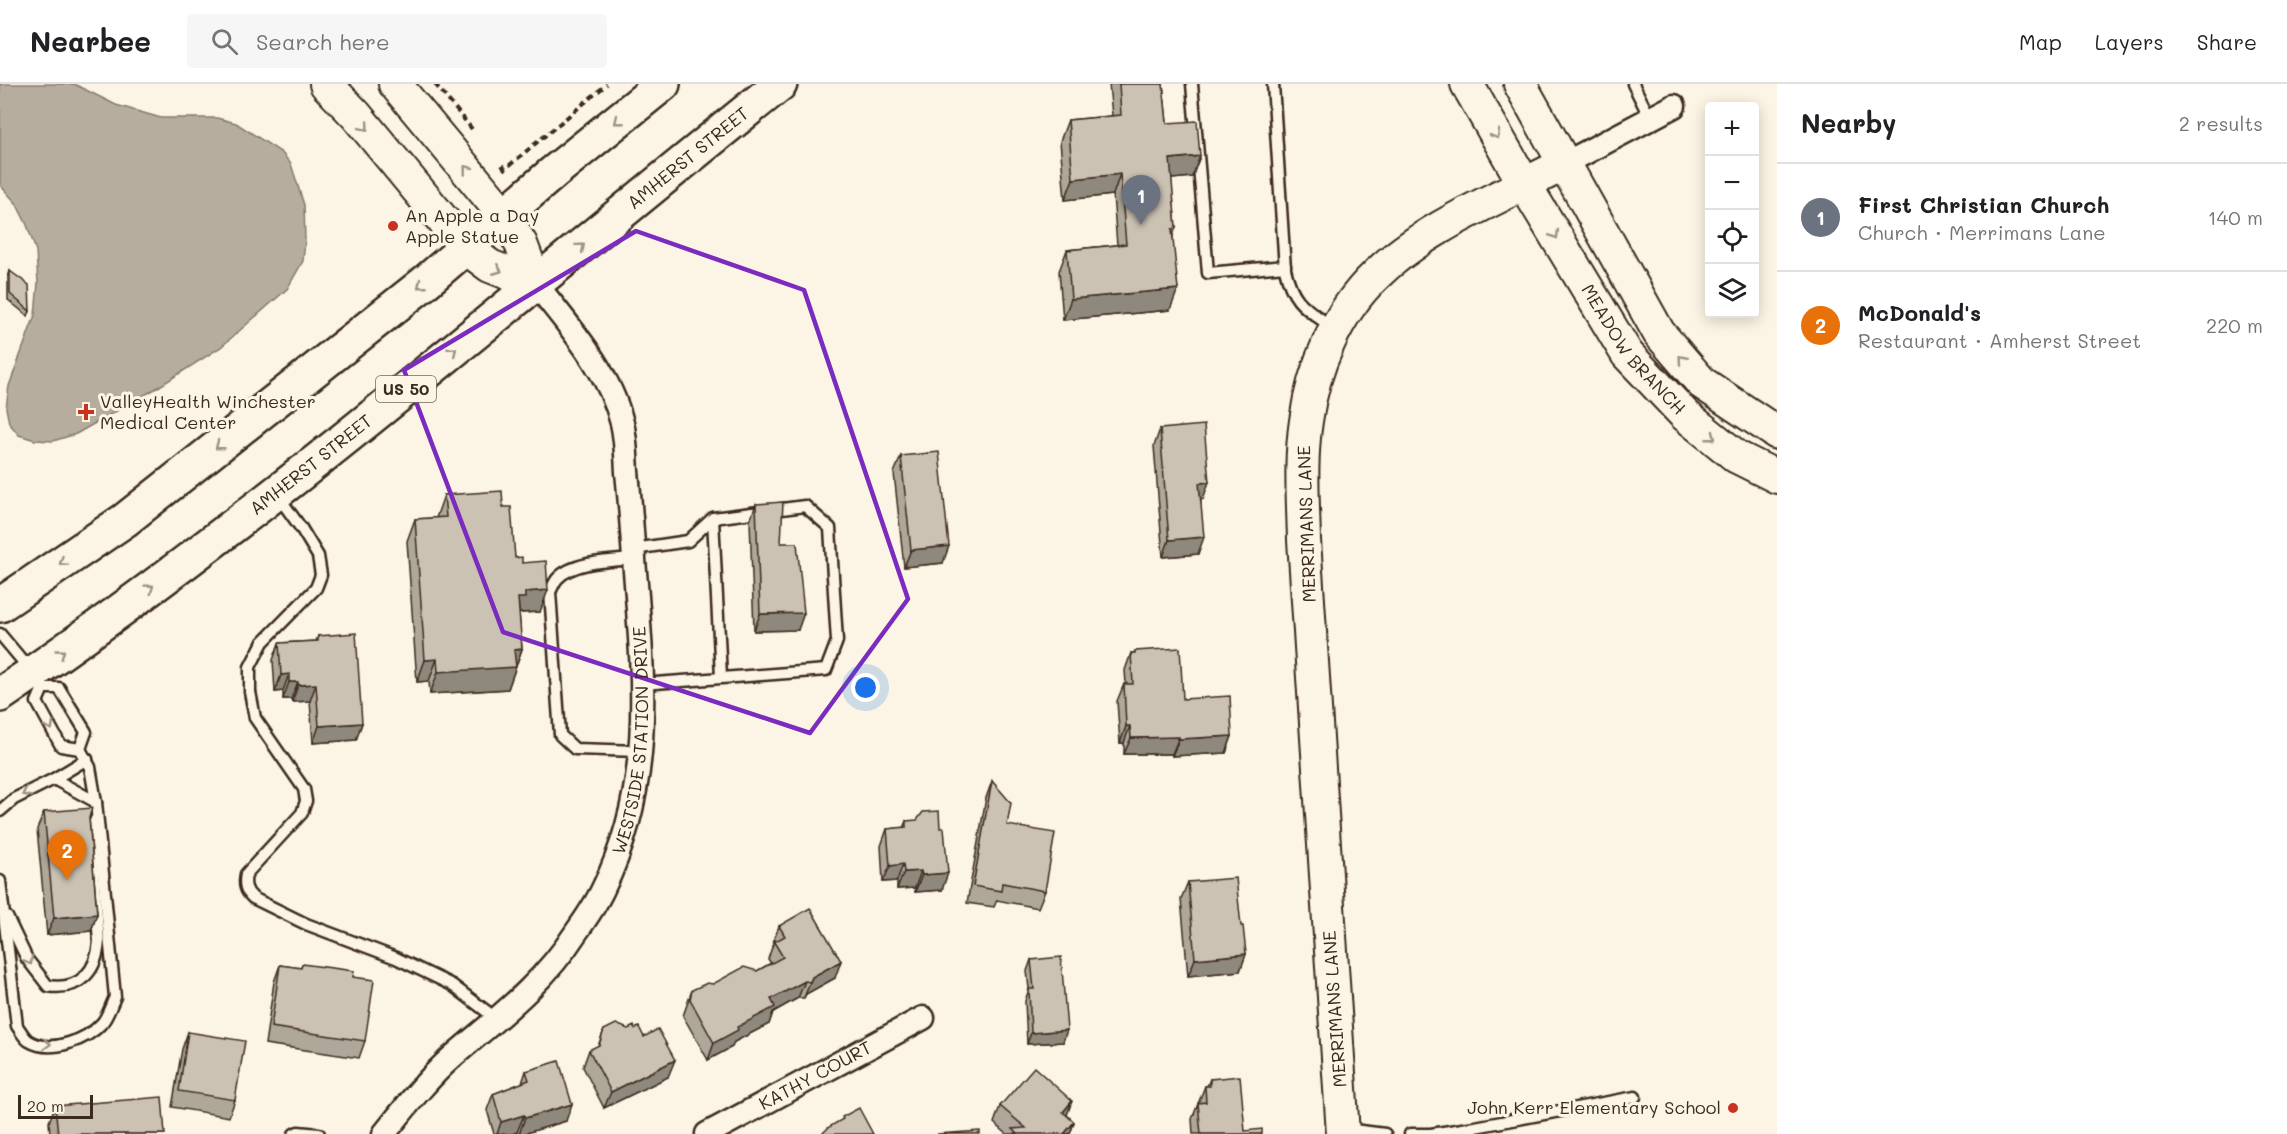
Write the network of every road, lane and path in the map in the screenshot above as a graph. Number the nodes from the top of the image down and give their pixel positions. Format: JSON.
{"nodes":[{"id":1,"x":326,"y":84,"type":"edge"},
{"id":2,"x":395,"y":84,"type":"edge"},
{"id":3,"x":607,"y":84,"type":"edge"},
{"id":4,"x":663,"y":84,"type":"edge"},
{"id":5,"x":780,"y":84,"type":"edge"},
{"id":6,"x":1192,"y":84,"type":"edge"},
{"id":7,"x":1273,"y":84,"type":"edge"},
{"id":8,"x":1467,"y":84,"type":"edge"},
{"id":9,"x":1520,"y":84,"type":"edge"},
{"id":10,"x":1633,"y":84,"type":"edge"},
{"id":11,"x":1674,"y":106,"type":"dead end"},
{"id":12,"x":1650,"y":118,"type":"junction"},
{"id":13,"x":1564,"y":164,"type":"junction"},
{"id":14,"x":505,"y":169,"type":"dead end"},
{"id":15,"x":1525,"y":185,"type":"junction"},
{"id":16,"x":504,"y":214,"type":"junction"},
{"id":17,"x":465,"y":248,"type":"junction"},
{"id":18,"x":1285,"y":266,"type":"junction"},
{"id":19,"x":536,"y":284,"type":"junction"},
{"id":20,"x":1335,"y":330,"type":"junction"},
{"id":21,"x":1777,"y":433,"type":"edge"},
{"id":22,"x":1777,"y":477,"type":"edge"},
{"id":23,"x":276,"y":493,"type":"junction"},
{"id":24,"x":713,"y":518,"type":"junction"},
{"id":25,"x":634,"y":554,"type":"junction"},
{"id":26,"x":0,"y":605,"type":"edge"},
{"id":27,"x":0,"y":634,"type":"edge"},
{"id":28,"x":721,"y":677,"type":"junction"},
{"id":29,"x":38,"y":680,"type":"junction"},
{"id":30,"x":642,"y":684,"type":"junction"},
{"id":31,"x":0,"y":695,"type":"edge"},
{"id":32,"x":641,"y":751,"type":"junction"},
{"id":33,"x":83,"y":754,"type":"junction"},
{"id":34,"x":54,"y":779,"type":"junction"},
{"id":35,"x":96,"y":802,"type":"junction"},
{"id":36,"x":0,"y":812,"type":"edge"},
{"id":37,"x":97,"y":817,"type":"junction"},
{"id":38,"x":0,"y":881,"type":"edge"},
{"id":39,"x":3,"y":908,"type":"junction"},
{"id":40,"x":923,"y":1018,"type":"dead end"},
{"id":41,"x":498,"y":1020,"type":"junction"},
{"id":42,"x":1635,"y":1097,"type":"dead end"},
{"id":43,"x":1342,"y":1131,"type":"edge"},
{"id":44,"x":390,"y":1132,"type":"edge"},
{"id":45,"x":294,"y":1134,"type":"edge"},
{"id":46,"x":319,"y":1134,"type":"edge"},
{"id":47,"x":707,"y":1134,"type":"edge"},
{"id":48,"x":1385,"y":1134,"type":"edge"},
{"id":49,"x":1410,"y":1134,"type":"edge"}],
"edges":[{"from":1,"to":17,"type":"main road","one_way":true},
{"from":16,"to":2,"type":"main road","one_way":true},
{"from":3,"to":14,"type":"path"},
{"from":4,"to":16,"type":"main road","one_way":true},
{"from":19,"to":5,"type":"main road","name":"AMHERST STREET","number":"US 50","one_way":true},
{"from":6,"to":18,"type":"lane"},
{"from":7,"to":18,"type":"lane"},
{"from":8,"to":15,"type":"main road","name":"MEADOW BRANCH","one_way":true},
{"from":9,"to":13,"type":"main road","name":"MEADOW BRANCH"},
{"from":10,"to":12,"type":"lane"},
{"from":11,"to":12,"type":"street","name":"MERRIMANS LANE"},
{"from":12,"to":13,"type":"street","name":"MERRIMANS LANE"},
{"from":13,"to":15,"type":"main road","name":"MERRIMANS LANE"},
{"from":21,"to":13,"type":"main road","name":"MEADOW BRANCH","one_way":true},
{"from":15,"to":20,"type":"main road","name":"MERRIMANS LANE"},
{"from":15,"to":22,"type":"main road","name":"MEADOW BRANCH","one_way":true},
{"from":16,"to":17,"type":"main road"},
{"from":16,"to":19,"type":"main road"},
{"from":17,"to":19,"type":"main road","one_way":true},
{"from":17,"to":26,"type":"main road","one_way":true},
{"from":18,"to":20,"type":"lane"},
{"from":23,"to":19,"type":"main road","name":"AMHERST STREET","number":"US 50","one_way":true},
{"from":19,"to":25,"type":"street","name":"WESTSIDE STATION DRIVE"},
{"from":20,"to":43,"type":"main road","name":"MERRIMANS LANE"},
{"from":29,"to":23,"type":"main road","name":"AMHERST STREET","number":"US 50","one_way":true},
{"from":23,"to":41,"type":"lane"},
{"from":24,"to":25,"type":"lane"},
{"from":24,"to":28,"type":"lane"},
{"from":24,"to":28,"type":"lane"},
{"from":25,"to":30,"type":"street","name":"WESTSIDE STATION DRIVE"},
{"from":25,"to":32,"type":"lane"},
{"from":27,"to":29,"type":"lane"},
{"from":28,"to":30,"type":"lane"},
{"from":29,"to":31,"type":"main road","name":"AMHERST STREET","number":"US 50"},
{"from":29,"to":33,"type":"lane","one_way":true},
{"from":29,"to":33,"type":"lane"},
{"from":30,"to":32,"type":"street","name":"WESTSIDE STATION DRIVE"},
{"from":32,"to":41,"type":"street","name":"WESTSIDE STATION DRIVE"},
{"from":33,"to":34,"type":"lane"},
{"from":33,"to":35,"type":"lane"},
{"from":34,"to":35,"type":"lane"},
{"from":34,"to":36,"type":"lane","one_way":true},
{"from":35,"to":37,"type":"lane"},
{"from":39,"to":37,"type":"lane","one_way":true},
{"from":39,"to":37,"type":"lane","one_way":true},
{"from":38,"to":39,"type":"lane"},
{"from":40,"to":47,"type":"street","name":"KATHY COURT"},
{"from":41,"to":44,"type":"street","name":"WESTSIDE STATION DRIVE"},
{"from":42,"to":49,"type":"lane"},
{"from":43,"to":48,"type":"lane"},
{"from":45,"to":46,"type":"lane"}]}
